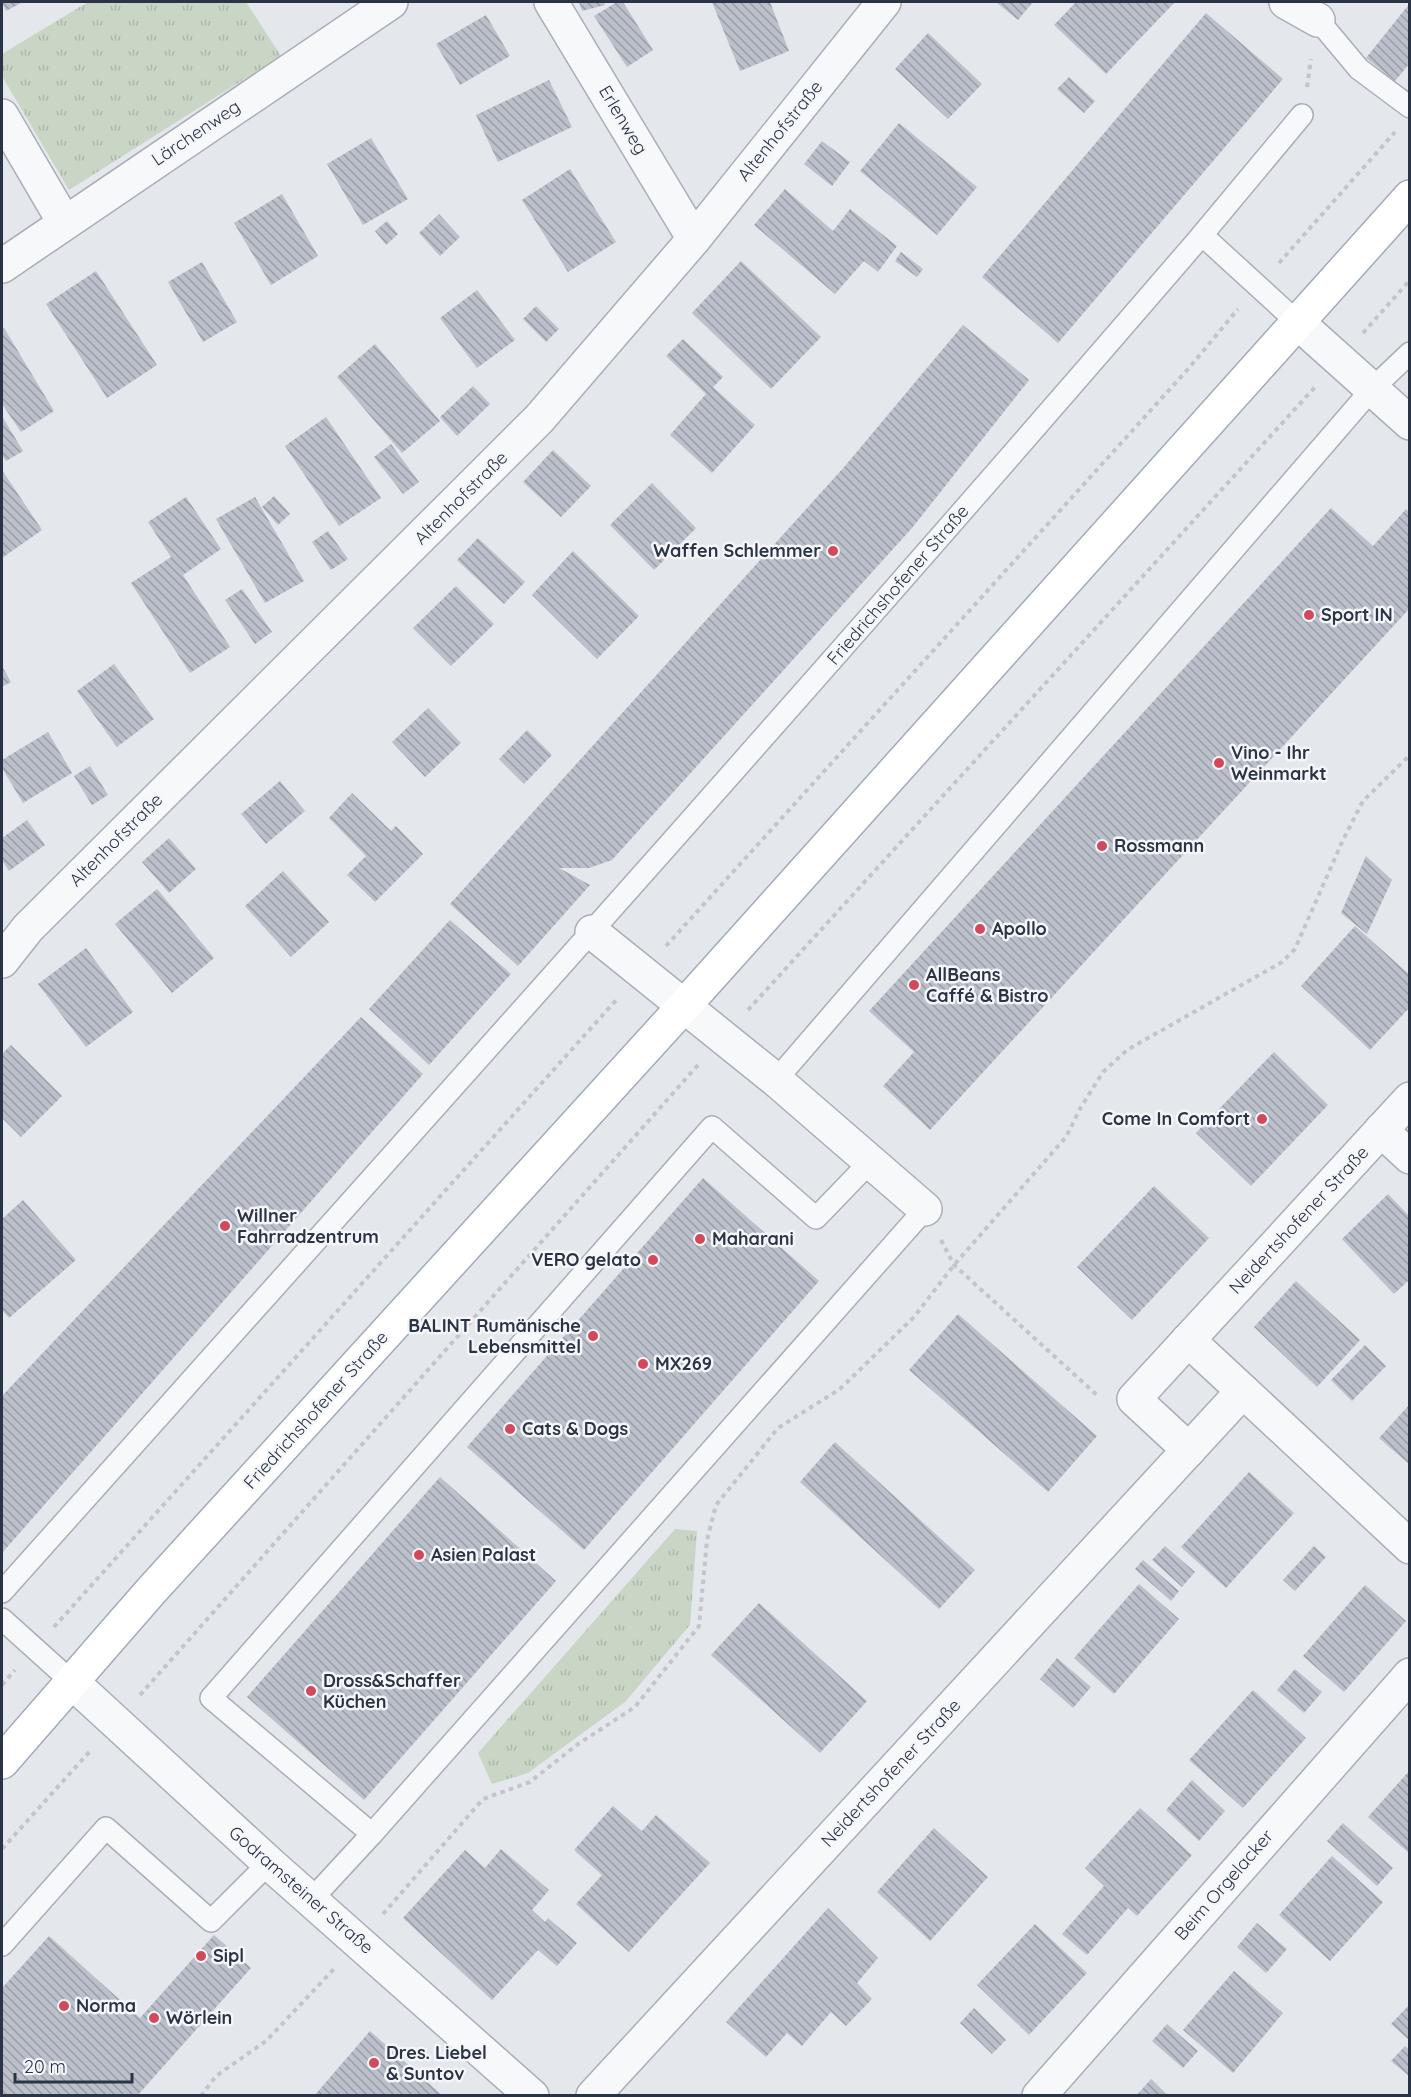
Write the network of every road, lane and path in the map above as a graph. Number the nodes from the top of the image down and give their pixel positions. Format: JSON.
{"nodes":[{"id":1,"x":391,"y":2,"type":"edge"},
{"id":2,"x":551,"y":2,"type":"edge"},
{"id":3,"x":884,"y":2,"type":"edge"},
{"id":4,"x":1286,"y":2,"type":"edge"},
{"id":5,"x":1318,"y":20,"type":"joint"},
{"id":6,"x":2,"y":116,"type":"edge"},
{"id":7,"x":1302,"y":116,"type":"dead end"},
{"id":8,"x":1406,"y":116,"type":"edge"},
{"id":9,"x":1410,"y":196,"type":"edge"},
{"id":10,"x":64,"y":222,"type":"junction"},
{"id":11,"x":1202,"y":235,"type":"junction"},
{"id":12,"x":694,"y":238,"type":"junction"},
{"id":13,"x":2,"y":266,"type":"edge"},
{"id":14,"x":1258,"y":286,"type":"junction"},
{"id":15,"x":1296,"y":321,"type":"junction"},
{"id":16,"x":1410,"y":353,"type":"edge"},
{"id":17,"x":1372,"y":389,"type":"junction"},
{"id":18,"x":1410,"y":423,"type":"edge"},
{"id":19,"x":1410,"y":755,"type":"edge"},
{"id":20,"x":592,"y":932,"type":"junction"},
{"id":21,"x":2,"y":961,"type":"edge"},
{"id":22,"x":642,"y":972,"type":"junction"},
{"id":23,"x":684,"y":1006,"type":"junction"},
{"id":24,"x":776,"y":1080,"type":"junction"},
{"id":25,"x":1410,"y":1099,"type":"edge"},
{"id":26,"x":1381,"y":1130,"type":"junction"},
{"id":27,"x":1410,"y":1157,"type":"edge"},
{"id":28,"x":871,"y":1161,"type":"junction"},
{"id":29,"x":925,"y":1209,"type":"joint"},
{"id":30,"x":954,"y":1265,"type":"junction"},
{"id":31,"x":1188,"y":1340,"type":"junction"},
{"id":32,"x":1243,"y":1392,"type":"junction"},
{"id":33,"x":1134,"y":1398,"type":"junction"},
{"id":34,"x":1189,"y":1450,"type":"junction"},
{"id":35,"x":1410,"y":1547,"type":"edge"},
{"id":36,"x":2,"y":1593,"type":"edge"},
{"id":37,"x":2,"y":1618,"type":"edge"},
{"id":38,"x":34,"y":1648,"type":"junction"},
{"id":39,"x":1410,"y":1675,"type":"edge"},
{"id":40,"x":72,"y":1682,"type":"junction"},
{"id":41,"x":2,"y":1762,"type":"edge"},
{"id":42,"x":372,"y":1834,"type":"junction"},
{"id":43,"x":269,"y":1863,"type":"junction"},
{"id":44,"x":312,"y":1899,"type":"junction"},
{"id":45,"x":360,"y":1941,"type":"junction"},
{"id":46,"x":2,"y":1945,"type":"edge"},
{"id":47,"x":201,"y":2096,"type":"edge"},
{"id":48,"x":532,"y":2096,"type":"edge"},
{"id":49,"x":593,"y":2096,"type":"edge"},
{"id":50,"x":1039,"y":2096,"type":"edge"}],
"edges":[{"from":1,"to":10,"type":"street","name":"Lärchenweg"},
{"from":2,"to":12,"type":"street","name":"Erlenweg"},
{"from":3,"to":12,"type":"street","name":"Altenhofstraße"},
{"from":4,"to":5,"type":"street"},
{"from":5,"to":8,"type":"lane"},
{"from":6,"to":10,"type":"street"},
{"from":7,"to":11,"type":"lane","name":"Friedrichshofener Straße"},
{"from":8,"to":14,"type":"path"},
{"from":9,"to":15,"type":"main road","name":"Friedrichshofener Straße"},
{"from":10,"to":13,"type":"street","name":"Lärchenweg"},
{"from":11,"to":14,"type":"lane"},
{"from":11,"to":20,"type":"lane","name":"Friedrichshofener Straße"},
{"from":12,"to":21,"type":"street","name":"Altenhofstraße"},
{"from":14,"to":15,"type":"lane"},
{"from":14,"to":22,"type":"path"},
{"from":15,"to":17,"type":"street"},
{"from":15,"to":23,"type":"main road","name":"Friedrichshofener Straße"},
{"from":16,"to":17,"type":"lane"},
{"from":17,"to":18,"type":"street"},
{"from":17,"to":24,"type":"lane"},
{"from":19,"to":30,"type":"path"},
{"from":20,"to":22,"type":"street"},
{"from":20,"to":36,"type":"lane","name":"Friedrichshofener Straße"},
{"from":22,"to":23,"type":"street"},
{"from":22,"to":38,"type":"path"},
{"from":23,"to":24,"type":"street"},
{"from":23,"to":40,"type":"main road","name":"Friedrichshofener Straße"},
{"from":24,"to":28,"type":"street"},
{"from":25,"to":26,"type":"street","name":"Neidertshofener Straße"},
{"from":26,"to":27,"type":"street"},
{"from":26,"to":31,"type":"street","name":"Neidertshofener Straße"},
{"from":28,"to":29,"type":"street"},
{"from":28,"to":42,"type":"lane"},
{"from":29,"to":42,"type":"lane"},
{"from":30,"to":33,"type":"path"},
{"from":30,"to":45,"type":"path"},
{"from":31,"to":32,"type":"street"},
{"from":31,"to":33,"type":"street","name":"Neidertshofener Straße"},
{"from":32,"to":34,"type":"street","name":"Neidertshofener Straße"},
{"from":32,"to":35,"type":"street"},
{"from":33,"to":34,"type":"street"},
{"from":34,"to":49,"type":"street","name":"Neidertshofener Straße"},
{"from":37,"to":38,"type":"lane"},
{"from":38,"to":40,"type":"lane"},
{"from":39,"to":50,"type":"street","name":"Beim Orgelacker"},
{"from":40,"to":41,"type":"main road","name":"Friedrichshofener Straße"},
{"from":40,"to":43,"type":"street","name":"Godramsteiner Straße"},
{"from":42,"to":44,"type":"lane"},
{"from":43,"to":44,"type":"street","name":"Godramsteiner Straße"},
{"from":43,"to":46,"type":"lane"},
{"from":44,"to":45,"type":"street","name":"Godramsteiner Straße"},
{"from":45,"to":47,"type":"path"},
{"from":45,"to":48,"type":"street","name":"Godramsteiner Straße"}]}
